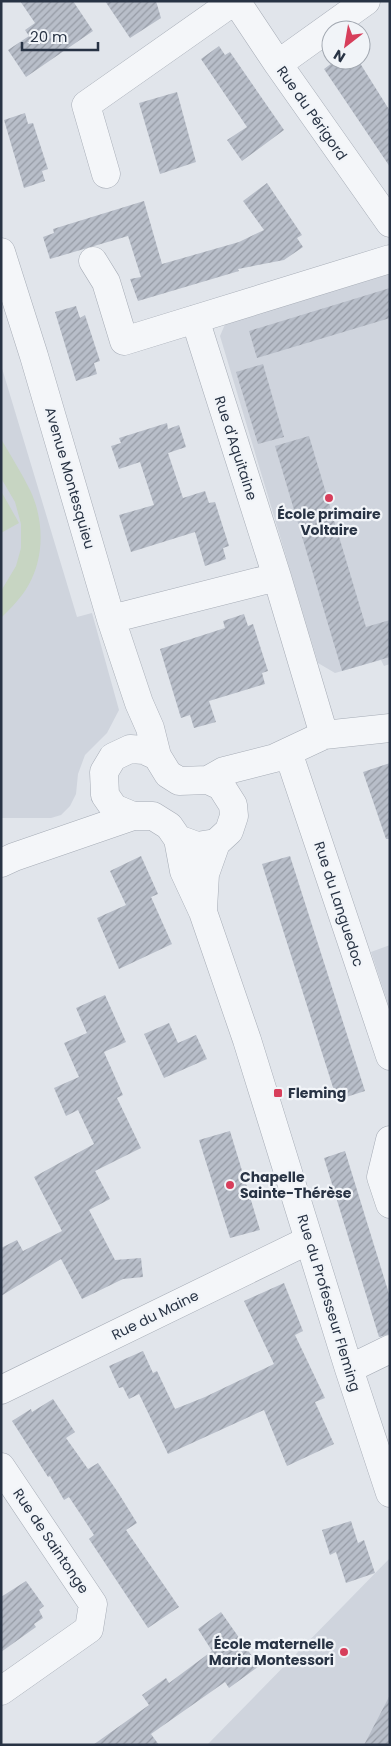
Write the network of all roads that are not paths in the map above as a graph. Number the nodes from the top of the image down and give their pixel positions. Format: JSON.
{"nodes":[{"id":1,"x":235,"y":1,"type":"edge"},
{"id":2,"x":366,"y":1,"type":"edge"},
{"id":3,"x":278,"y":64,"type":"junction"},
{"id":4,"x":106,"y":174,"type":"dead end"},
{"id":5,"x":390,"y":223,"type":"edge"},
{"id":6,"x":1,"y":252,"type":"edge"},
{"id":7,"x":390,"y":259,"type":"edge"},
{"id":8,"x":93,"y":261,"type":"dead end"},
{"id":9,"x":195,"y":319,"type":"junction"},
{"id":10,"x":277,"y":577,"type":"junction"},
{"id":11,"x":111,"y":620,"type":"junction"},
{"id":12,"x":139,"y":703,"type":"junction"},
{"id":13,"x":390,"y":728,"type":"edge"},
{"id":14,"x":324,"y":735,"type":"junction"},
{"id":15,"x":130,"y":749,"type":"junction"},
{"id":16,"x":282,"y":755,"type":"junction"},
{"id":17,"x":157,"y":756,"type":"junction"},
{"id":18,"x":208,"y":780,"type":"junction"},
{"id":19,"x":105,"y":795,"type":"junction"},
{"id":20,"x":233,"y":804,"type":"junction"},
{"id":21,"x":133,"y":816,"type":"junction"},
{"id":22,"x":70,"y":837,"type":"junction"},
{"id":23,"x":178,"y":838,"type":"junction"},
{"id":24,"x":216,"y":843,"type":"junction"},
{"id":25,"x":5,"y":856,"type":"edge"},
{"id":26,"x":203,"y":912,"type":"junction"},
{"id":27,"x":390,"y":1056,"type":"edge"},
{"id":28,"x":390,"y":1140,"type":"edge"},
{"id":29,"x":390,"y":1204,"type":"edge"},
{"id":30,"x":309,"y":1240,"type":"junction"},
{"id":31,"x":390,"y":1349,"type":"edge"},
{"id":32,"x":349,"y":1369,"type":"junction"},
{"id":33,"x":1,"y":1390,"type":"edge"},
{"id":34,"x":1,"y":1467,"type":"edge"},
{"id":35,"x":390,"y":1493,"type":"edge"},
{"id":36,"x":1,"y":1691,"type":"edge"}],
"edges":[{"from":1,"to":3,"type":"street","name":"Rue du Périgord"},
{"from":1,"to":4,"type":"street"},
{"from":2,"to":3,"type":"street"},
{"from":3,"to":5,"type":"street","name":"Rue du Périgord"},
{"from":6,"to":11,"type":"street","name":"Avenue Montesquieu"},
{"from":7,"to":9,"type":"street"},
{"from":8,"to":9,"type":"street"},
{"from":9,"to":10,"type":"street","name":"Rue d'Aquitaine"},
{"from":10,"to":11,"type":"street"},
{"from":10,"to":14,"type":"street","name":"Rue d'Aquitaine"},
{"from":11,"to":12,"type":"street","name":"Avenue Montesquieu"},
{"from":12,"to":15,"type":"street","name":"Avenue Montesquieu"},
{"from":12,"to":17,"type":"street","name":"Avenue Montesquieu"},
{"from":13,"to":14,"type":"street"},
{"from":14,"to":16,"type":"street"},
{"from":15,"to":17,"type":"street"},
{"from":15,"to":19,"type":"street"},
{"from":16,"to":18,"type":"street"},
{"from":16,"to":20,"type":"street","name":"Rue du Professeur Fleming"},
{"from":16,"to":27,"type":"street","name":"Rue du Languedoc"},
{"from":17,"to":18,"type":"street"},
{"from":18,"to":20,"type":"street"},
{"from":19,"to":21,"type":"street"},
{"from":19,"to":22,"type":"street"},
{"from":20,"to":24,"type":"street","name":"Rue du Professeur Fleming"},
{"from":21,"to":22,"type":"street"},
{"from":21,"to":23,"type":"street"},
{"from":22,"to":25,"type":"street"},
{"from":23,"to":24,"type":"street"},
{"from":23,"to":26,"type":"street","name":"Rue du Professeur Fleming"},
{"from":24,"to":26,"type":"street","name":"Rue du Professeur Fleming"},
{"from":26,"to":30,"type":"street","name":"Rue du Professeur Fleming"},
{"from":28,"to":29,"type":"street"},
{"from":30,"to":32,"type":"street","name":"Rue du Professeur Fleming"},
{"from":30,"to":33,"type":"street","name":"Rue du Maine"},
{"from":31,"to":32,"type":"street"},
{"from":32,"to":35,"type":"street","name":"Rue du Professeur Fleming"},
{"from":34,"to":36,"type":"street","name":"Rue de Saintonge"}]}
